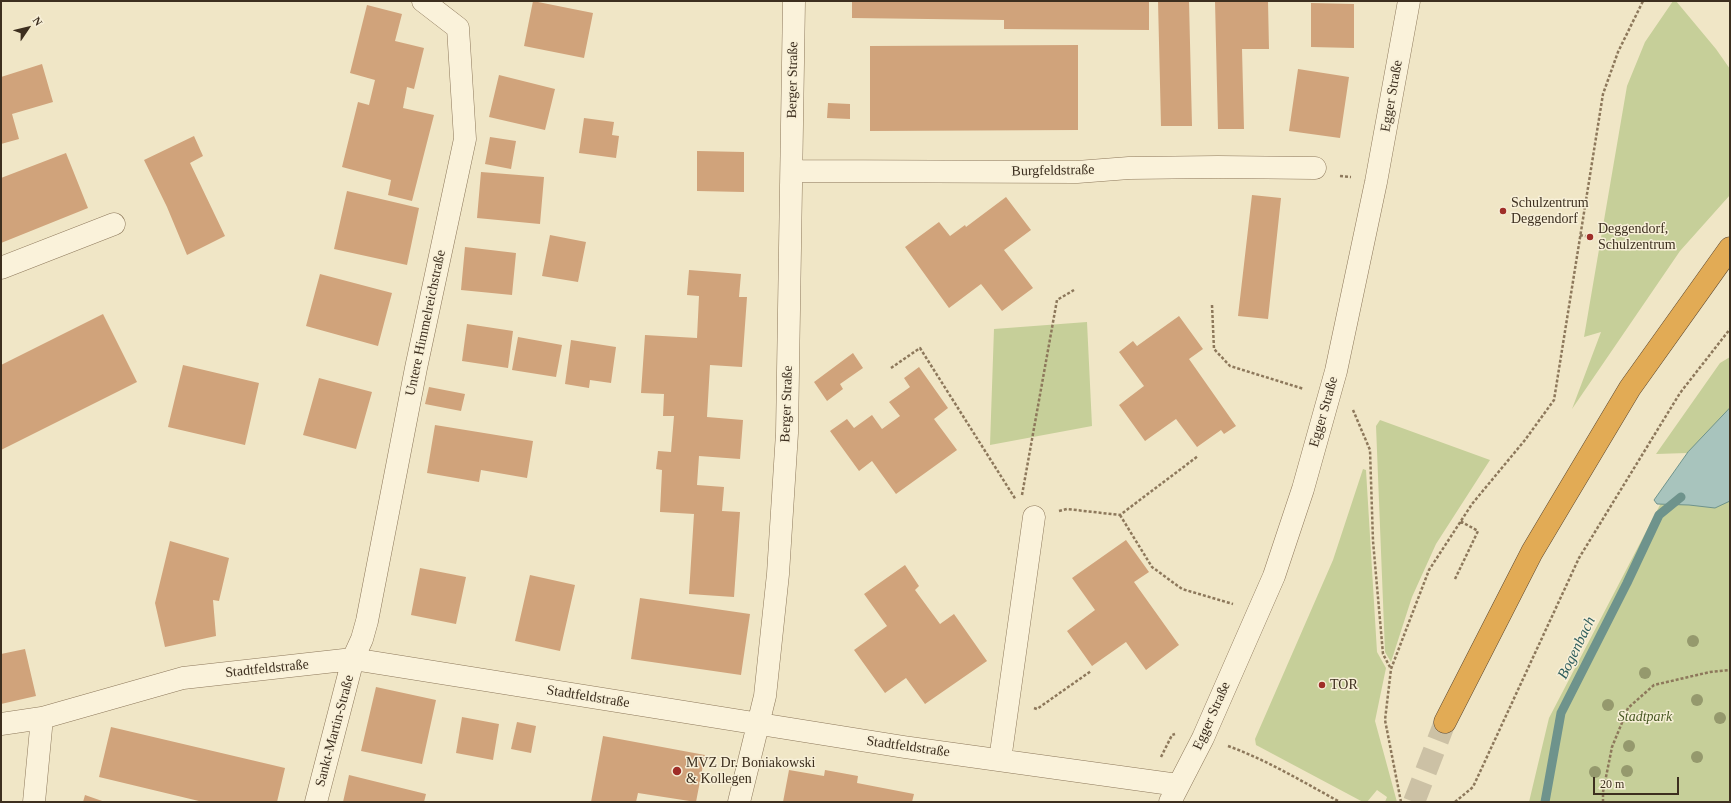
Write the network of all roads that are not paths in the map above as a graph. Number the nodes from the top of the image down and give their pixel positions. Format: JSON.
{"nodes":[{"id":1,"x":423,"y":1,"type":"edge"},
{"id":2,"x":794,"y":1,"type":"edge"},
{"id":3,"x":1409,"y":1,"type":"edge"},
{"id":4,"x":1315,"y":168,"type":"dead end"},
{"id":5,"x":792,"y":171,"type":"junction"},
{"id":6,"x":114,"y":224,"type":"dead end"},
{"id":7,"x":1730,"y":248,"type":"edge"},
{"id":8,"x":1,"y":268,"type":"edge"},
{"id":9,"x":1028,"y":512,"type":"road end"},
{"id":10,"x":353,"y":659,"type":"junction"},
{"id":11,"x":42,"y":718,"type":"junction"},
{"id":12,"x":1445,"y":722,"type":"tunnel mouth"},
{"id":13,"x":758,"y":723,"type":"junction"},
{"id":14,"x":1,"y":724,"type":"edge"},
{"id":15,"x":1000,"y":760,"type":"junction"},
{"id":16,"x":1174,"y":794,"type":"edge"},
{"id":17,"x":34,"y":802,"type":"edge"},
{"id":18,"x":316,"y":802,"type":"edge"},
{"id":19,"x":739,"y":802,"type":"edge"}],
"edges":[{"from":1,"to":10,"type":"street","name":"Untere Himmelreichstraße"},
{"from":2,"to":5,"type":"street","name":"Berger Straße"},
{"from":3,"to":16,"type":"street","name":"Egger Straße"},
{"from":4,"to":5,"type":"street","name":"Burgfeldstraße"},
{"from":5,"to":13,"type":"street","name":"Berger Straße"},
{"from":6,"to":8,"type":"street"},
{"from":7,"to":12,"type":"highway"},
{"from":9,"to":15,"type":"street"},
{"from":10,"to":11,"type":"street","name":"Stadtfeldstraße"},
{"from":10,"to":13,"type":"street","name":"Stadtfeldstraße"},
{"from":10,"to":18,"type":"street","name":"Sankt-Martin-Straße"},
{"from":11,"to":14,"type":"street","name":"Stadtfeldstraße"},
{"from":11,"to":17,"type":"street"},
{"from":13,"to":15,"type":"street","name":"Stadtfeldstraße"},
{"from":13,"to":19,"type":"street","name":"Berger Straße"},
{"from":15,"to":16,"type":"street","name":"Stadtfeldstraße"}]}
